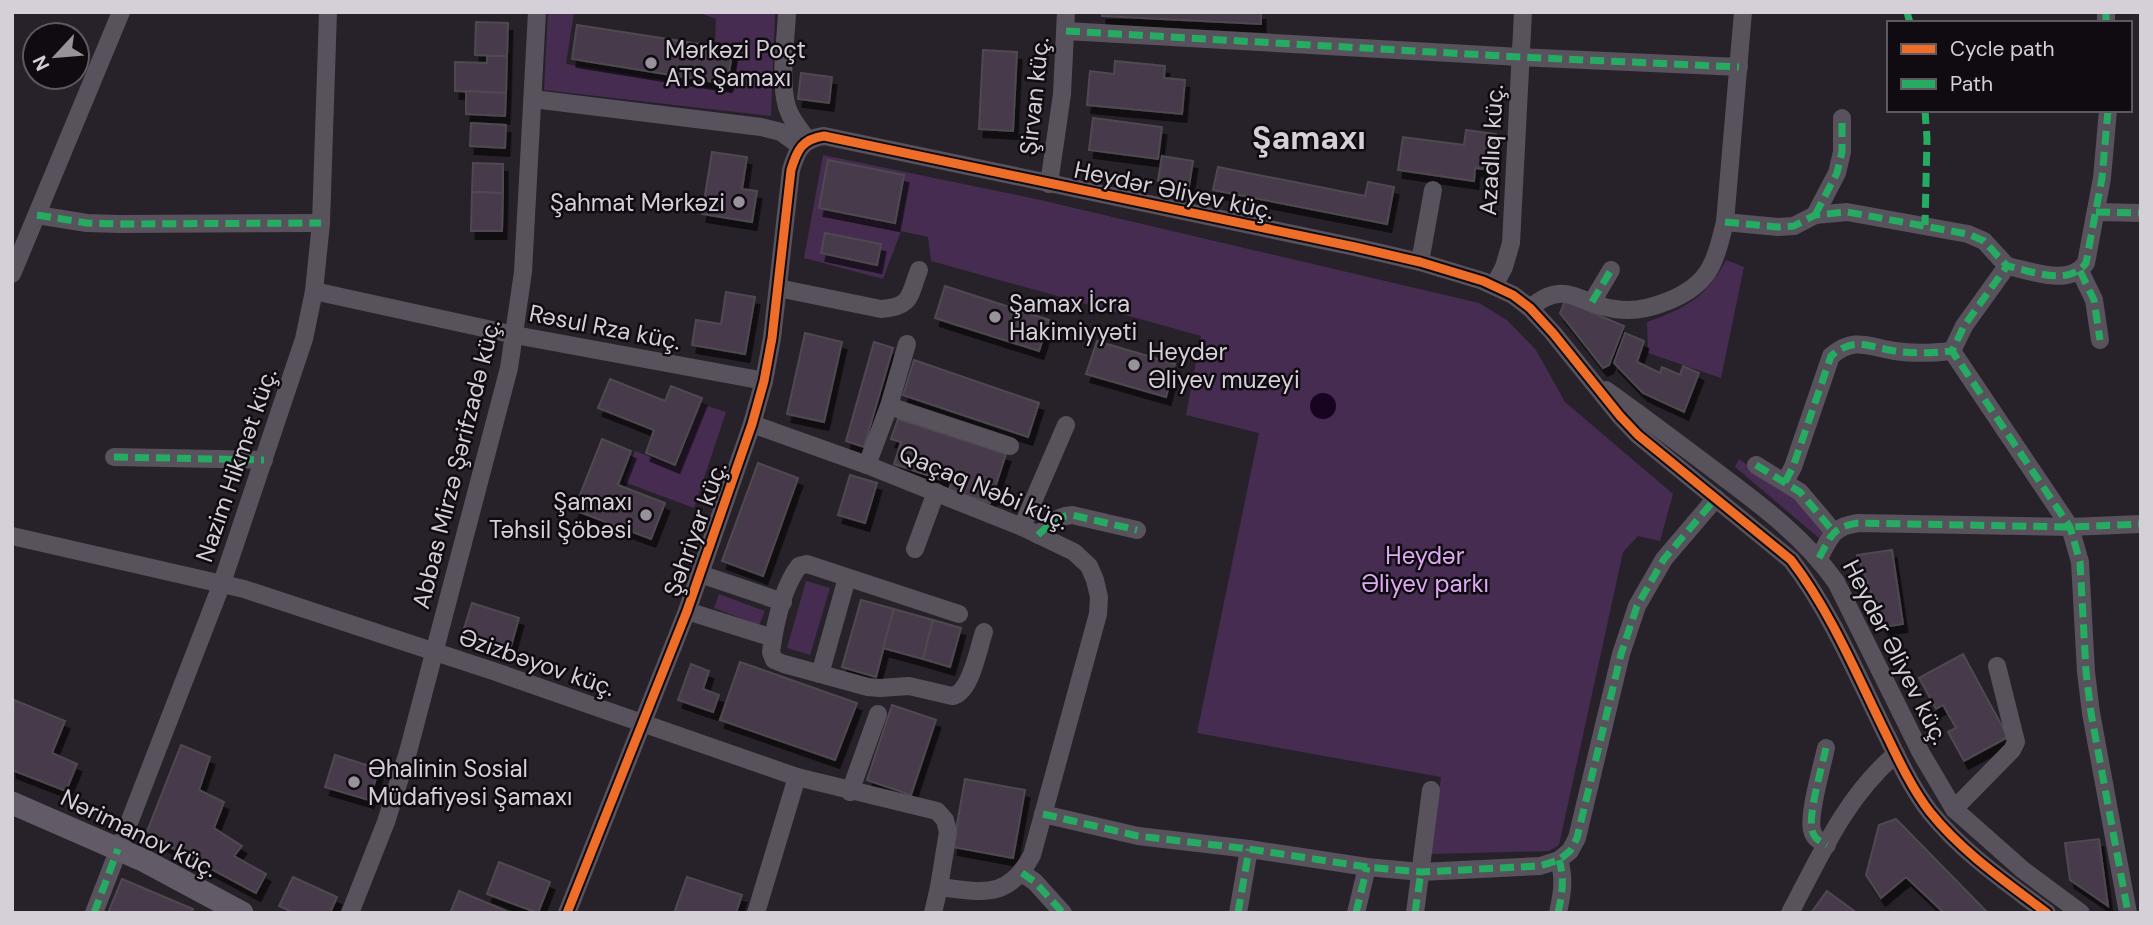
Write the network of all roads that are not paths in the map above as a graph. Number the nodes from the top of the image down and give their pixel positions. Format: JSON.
{"nodes":[{"id":1,"x":121,"y":12,"type":"edge"},
{"id":2,"x":328,"y":12,"type":"edge"},
{"id":3,"x":537,"y":12,"type":"edge"},
{"id":4,"x":787,"y":12,"type":"edge"},
{"id":5,"x":1066,"y":12,"type":"edge"},
{"id":6,"x":1523,"y":12,"type":"edge"},
{"id":7,"x":1743,"y":12,"type":"edge"},
{"id":8,"x":1066,"y":31,"type":"junction"},
{"id":9,"x":1520,"y":58,"type":"junction"},
{"id":10,"x":1739,"y":66,"type":"junction"},
{"id":11,"x":533,"y":99,"type":"junction"},
{"id":12,"x":2108,"y":112,"type":"edge"},
{"id":13,"x":1842,"y":118,"type":"dead end"},
{"id":14,"x":804,"y":143,"type":"junction"},
{"id":15,"x":1049,"y":184,"type":"junction"},
{"id":16,"x":1433,"y":190,"type":"dead end"},
{"id":17,"x":2096,"y":212,"type":"junction"},
{"id":18,"x":2141,"y":213,"type":"edge"},
{"id":19,"x":37,"y":215,"type":"junction"},
{"id":20,"x":1815,"y":215,"type":"junction"},
{"id":21,"x":1725,"y":222,"type":"junction"},
{"id":22,"x":321,"y":223,"type":"junction"},
{"id":23,"x":16,"y":253,"type":"edge"},
{"id":24,"x":1420,"y":262,"type":"junction"},
{"id":25,"x":2007,"y":266,"type":"junction"},
{"id":26,"x":919,"y":270,"type":"dead end"},
{"id":27,"x":1611,"y":270,"type":"dead end"},
{"id":28,"x":2080,"y":271,"type":"junction"},
{"id":29,"x":12,"y":274,"type":"edge"},
{"id":30,"x":1494,"y":286,"type":"junction"},
{"id":31,"x":778,"y":288,"type":"junction"},
{"id":32,"x":314,"y":290,"type":"junction"},
{"id":33,"x":1592,"y":302,"type":"junction"},
{"id":34,"x":1530,"y":308,"type":"junction"},
{"id":35,"x":515,"y":335,"type":"junction"},
{"id":36,"x":2100,"y":340,"type":"dead end"},
{"id":37,"x":907,"y":344,"type":"dead end"},
{"id":38,"x":1952,"y":351,"type":"junction"},
{"id":39,"x":1588,"y":376,"type":"junction"},
{"id":40,"x":764,"y":382,"type":"junction"},
{"id":41,"x":889,"y":406,"type":"junction"},
{"id":42,"x":752,"y":425,"type":"junction"},
{"id":43,"x":1066,"y":425,"type":"dead end"},
{"id":44,"x":1010,"y":446,"type":"dead end"},
{"id":45,"x":114,"y":457,"type":"dead end"},
{"id":46,"x":264,"y":460,"type":"junction"},
{"id":47,"x":867,"y":465,"type":"junction"},
{"id":48,"x":1756,"y":465,"type":"dead end"},
{"id":49,"x":1785,"y":482,"type":"junction"},
{"id":50,"x":936,"y":492,"type":"junction"},
{"id":51,"x":1716,"y":498,"type":"junction"},
{"id":52,"x":2141,"y":524,"type":"edge"},
{"id":53,"x":2070,"y":527,"type":"junction"},
{"id":54,"x":1137,"y":530,"type":"dead end"},
{"id":55,"x":1030,"y":531,"type":"junction"},
{"id":56,"x":1833,"y":531,"type":"junction"},
{"id":57,"x":12,"y":537,"type":"edge"},
{"id":58,"x":915,"y":549,"type":"dead end"},
{"id":59,"x":1819,"y":558,"type":"junction"},
{"id":60,"x":700,"y":574,"type":"junction"},
{"id":61,"x":847,"y":578,"type":"junction"},
{"id":62,"x":222,"y":583,"type":"junction"},
{"id":63,"x":783,"y":602,"type":"junction"},
{"id":64,"x":687,"y":611,"type":"junction"},
{"id":65,"x":959,"y":614,"type":"dead end"},
{"id":66,"x":984,"y":632,"type":"dead end"},
{"id":67,"x":773,"y":638,"type":"junction"},
{"id":68,"x":435,"y":653,"type":"junction"},
{"id":69,"x":1997,"y":666,"type":"dead end"},
{"id":70,"x":820,"y":674,"type":"junction"},
{"id":71,"x":878,"y":714,"type":"dead end"},
{"id":72,"x":641,"y":724,"type":"junction"},
{"id":73,"x":1826,"y":748,"type":"dead end"},
{"id":74,"x":1896,"y":754,"type":"junction"},
{"id":75,"x":797,"y":778,"type":"junction"},
{"id":76,"x":1431,"y":790,"type":"dead end"},
{"id":77,"x":850,"y":792,"type":"junction"},
{"id":78,"x":12,"y":803,"type":"edge"},
{"id":79,"x":1954,"y":809,"type":"junction"},
{"id":80,"x":1043,"y":814,"type":"junction"},
{"id":81,"x":1827,"y":845,"type":"junction"},
{"id":82,"x":118,"y":849,"type":"junction"},
{"id":83,"x":1249,"y":849,"type":"junction"},
{"id":84,"x":1559,"y":860,"type":"junction"},
{"id":85,"x":1367,"y":867,"type":"junction"},
{"id":86,"x":1421,"y":872,"type":"junction"},
{"id":87,"x":1022,"y":873,"type":"junction"},
{"id":88,"x":939,"y":887,"type":"junction"},
{"id":89,"x":94,"y":913,"type":"edge"},
{"id":90,"x":242,"y":913,"type":"edge"},
{"id":91,"x":350,"y":913,"type":"edge"},
{"id":92,"x":567,"y":913,"type":"edge"},
{"id":93,"x":756,"y":913,"type":"edge"},
{"id":94,"x":933,"y":913,"type":"edge"},
{"id":95,"x":1063,"y":913,"type":"edge"},
{"id":96,"x":1238,"y":913,"type":"edge"},
{"id":97,"x":1356,"y":913,"type":"edge"},
{"id":98,"x":1415,"y":913,"type":"edge"},
{"id":99,"x":1558,"y":913,"type":"edge"},
{"id":100,"x":1790,"y":913,"type":"edge"},
{"id":101,"x":2047,"y":913,"type":"edge"},
{"id":102,"x":2081,"y":913,"type":"edge"},
{"id":103,"x":2128,"y":913,"type":"edge"}],
"edges":[{"from":1,"to":19,"type":"street"},
{"from":2,"to":22,"type":"street","name":"Nazim Hikmət küç."},
{"from":3,"to":11,"type":"street","name":"Abbas Mirzə Şərifzadə küç."},
{"from":4,"to":14,"type":"street"},
{"from":5,"to":8,"type":"street","name":"Şirvan küç."},
{"from":6,"to":9,"type":"street","name":"Azadlıq küç."},
{"from":7,"to":10,"type":"street"},
{"from":8,"to":9,"type":"street"},
{"from":8,"to":15,"type":"street","name":"Şirvan küç."},
{"from":9,"to":10,"type":"street"},
{"from":9,"to":30,"type":"street","name":"Azadlıq küç."},
{"from":10,"to":21,"type":"street"},
{"from":11,"to":14,"type":"street"},
{"from":11,"to":35,"type":"street","name":"Abbas Mirzə Şərifzadə küç."},
{"from":12,"to":17,"type":"street"},
{"from":13,"to":20,"type":"street"},
{"from":14,"to":15,"type":"street","name":"Heydər Əliyev küç."},
{"from":14,"to":31,"type":"street","name":"Şəhriyar küç."},
{"from":15,"to":24,"type":"street","name":"Heydər Əliyev küç."},
{"from":16,"to":24,"type":"street"},
{"from":17,"to":18,"type":"street"},
{"from":17,"to":28,"type":"street"},
{"from":19,"to":22,"type":"street"},
{"from":19,"to":23,"type":"street"},
{"from":20,"to":21,"type":"street"},
{"from":20,"to":25,"type":"street"},
{"from":21,"to":33,"type":"street"},
{"from":22,"to":32,"type":"street","name":"Nazim Hikmət küç."},
{"from":23,"to":29,"type":"street"},
{"from":24,"to":30,"type":"street","name":"Heydər Əliyev küç."},
{"from":25,"to":28,"type":"street"},
{"from":25,"to":38,"type":"street"},
{"from":26,"to":31,"type":"street"},
{"from":27,"to":33,"type":"street"},
{"from":28,"to":36,"type":"street"},
{"from":30,"to":34,"type":"street","name":"Heydər Əliyev küç."},
{"from":31,"to":40,"type":"street","name":"Şəhriyar küç."},
{"from":32,"to":35,"type":"street","name":"Rəsul Rza küç."},
{"from":32,"to":46,"type":"street","name":"Nazim Hikmət küç."},
{"from":33,"to":34,"type":"street"},
{"from":34,"to":39,"type":"street","name":"Heydər Əliyev küç."},
{"from":35,"to":40,"type":"street","name":"Rəsul Rza küç."},
{"from":35,"to":68,"type":"street","name":"Abbas Mirzə Şərifzadə küç."},
{"from":37,"to":41,"type":"street"},
{"from":38,"to":49,"type":"street"},
{"from":38,"to":53,"type":"street"},
{"from":39,"to":51,"type":"street"},
{"from":39,"to":59,"type":"street","name":"Heydər Əliyev küç."},
{"from":40,"to":42,"type":"street","name":"Şəhriyar küç."},
{"from":41,"to":44,"type":"street"},
{"from":41,"to":47,"type":"street"},
{"from":42,"to":47,"type":"street","name":"Qaçaq Nəbi küç."},
{"from":42,"to":60,"type":"street","name":"Şəhriyar küç."},
{"from":43,"to":55,"type":"street"},
{"from":45,"to":46,"type":"street"},
{"from":46,"to":62,"type":"street","name":"Nazim Hikmət küç."},
{"from":47,"to":50,"type":"street","name":"Qaçaq Nəbi küç."},
{"from":48,"to":49,"type":"street"},
{"from":49,"to":56,"type":"street"},
{"from":50,"to":55,"type":"street","name":"Qaçaq Nəbi küç."},
{"from":50,"to":58,"type":"street"},
{"from":51,"to":74,"type":"street"},
{"from":51,"to":84,"type":"street"},
{"from":52,"to":53,"type":"street"},
{"from":53,"to":56,"type":"street"},
{"from":53,"to":103,"type":"street"},
{"from":54,"to":55,"type":"street"},
{"from":55,"to":80,"type":"street","name":"Qaçaq Nəbi küç."},
{"from":56,"to":59,"type":"street"},
{"from":57,"to":62,"type":"street","name":"Əzizbəyov küç."},
{"from":59,"to":79,"type":"street","name":"Heydər Əliyev küç."},
{"from":60,"to":63,"type":"street"},
{"from":60,"to":64,"type":"street","name":"Şəhriyar küç."},
{"from":61,"to":63,"type":"street"},
{"from":61,"to":65,"type":"street"},
{"from":61,"to":70,"type":"street"},
{"from":62,"to":68,"type":"street","name":"Əzizbəyov küç."},
{"from":62,"to":82,"type":"street","name":"Nazim Hikmət küç."},
{"from":63,"to":67,"type":"street"},
{"from":64,"to":67,"type":"street"},
{"from":64,"to":72,"type":"street","name":"Şəhriyar küç."},
{"from":66,"to":70,"type":"street"},
{"from":67,"to":70,"type":"street"},
{"from":68,"to":72,"type":"street","name":"Əzizbəyov küç."},
{"from":68,"to":91,"type":"street","name":"Abbas Mirzə Şərifzadə küç."},
{"from":69,"to":79,"type":"street"},
{"from":71,"to":77,"type":"street"},
{"from":72,"to":75,"type":"street","name":"Əzizbəyov küç."},
{"from":72,"to":92,"type":"street","name":"Şəhriyar küç."},
{"from":73,"to":81,"type":"street"},
{"from":74,"to":81,"type":"street"},
{"from":74,"to":101,"type":"street"},
{"from":75,"to":77,"type":"street","name":"Əzizbəyov küç."},
{"from":75,"to":93,"type":"street"},
{"from":76,"to":86,"type":"street"},
{"from":77,"to":88,"type":"street","name":"Əzizbəyov küç."},
{"from":78,"to":82,"type":"main road","name":"Nərimanov küç."},
{"from":79,"to":102,"type":"street","name":"Heydər Əliyev küç."},
{"from":80,"to":83,"type":"street"},
{"from":80,"to":87,"type":"street","name":"Qaçaq Nəbi küç."},
{"from":81,"to":100,"type":"street"},
{"from":82,"to":89,"type":"street","name":"Nazim Hikmət küç."},
{"from":82,"to":90,"type":"main road","name":"Nərimanov küç."},
{"from":83,"to":85,"type":"street"},
{"from":83,"to":96,"type":"street"},
{"from":84,"to":86,"type":"street"},
{"from":84,"to":99,"type":"street"},
{"from":85,"to":86,"type":"street"},
{"from":85,"to":97,"type":"street"},
{"from":86,"to":98,"type":"street"},
{"from":87,"to":88,"type":"street"},
{"from":87,"to":95,"type":"street"},
{"from":88,"to":94,"type":"street"}]}
